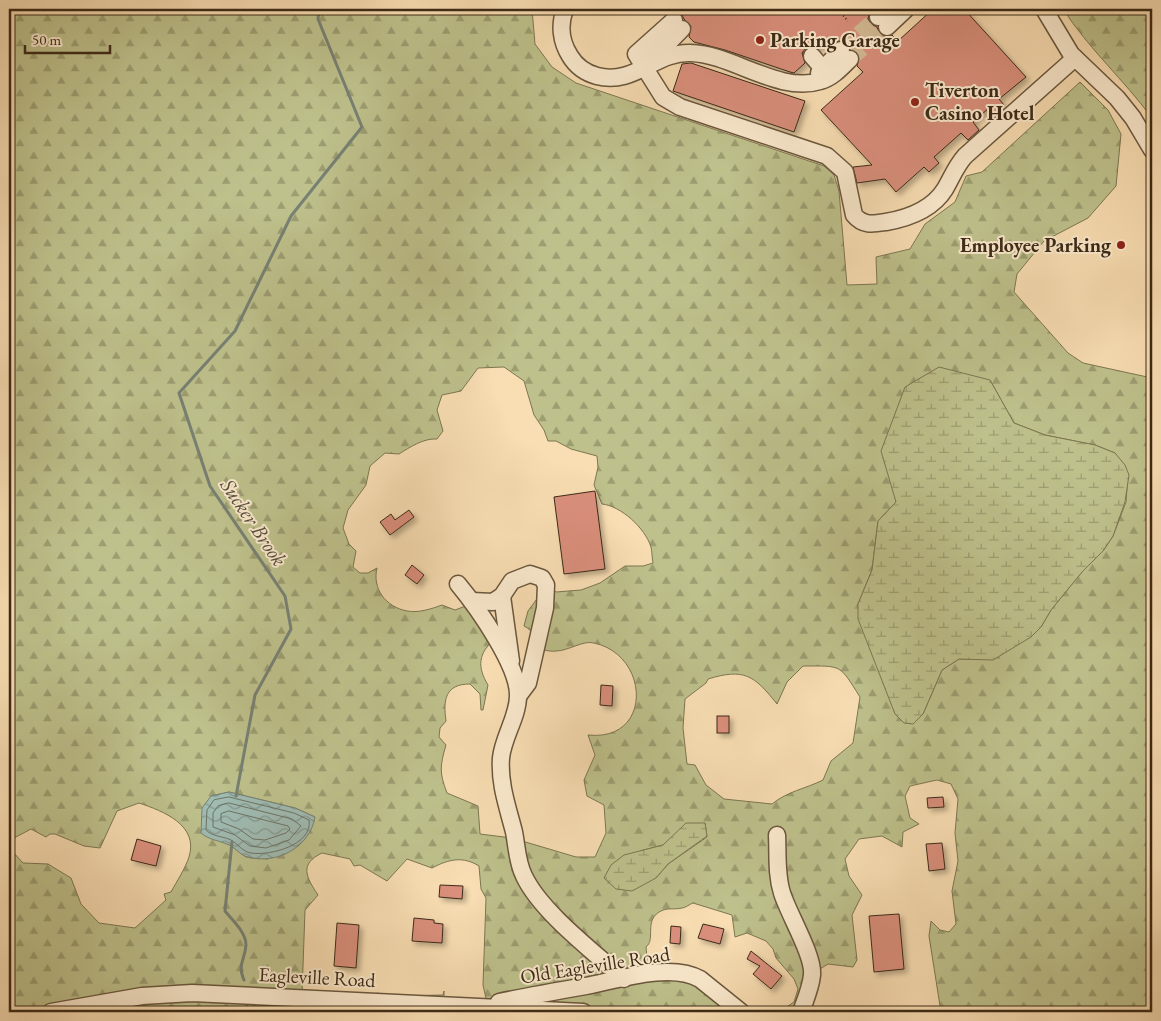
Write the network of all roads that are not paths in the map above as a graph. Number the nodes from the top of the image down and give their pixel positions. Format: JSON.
{"nodes":[{"id":1,"x":565,"y":9,"type":"edge"},
{"id":2,"x":906,"y":9,"type":"edge"},
{"id":3,"x":1044,"y":9,"type":"edge"},
{"id":4,"x":884,"y":18,"type":"tunnel mouth"},
{"id":5,"x":678,"y":25,"type":"dead end"},
{"id":6,"x":812,"y":56,"type":"dead end"},
{"id":7,"x":1075,"y":58,"type":"junction"},
{"id":8,"x":645,"y":67,"type":"junction"},
{"id":9,"x":824,"y":70,"type":"junction"},
{"id":10,"x":799,"y":83,"type":"junction"},
{"id":11,"x":1152,"y":150,"type":"edge"},
{"id":12,"x":458,"y":584,"type":"dead end"},
{"id":13,"x":502,"y":596,"type":"junction"},
{"id":14,"x":472,"y":601,"type":"junction"},
{"id":15,"x":512,"y":674,"type":"junction"},
{"id":16,"x":519,"y":695,"type":"junction"},
{"id":17,"x":777,"y":835,"type":"dead end"},
{"id":18,"x":624,"y":978,"type":"junction"},
{"id":19,"x":472,"y":1006,"type":"junction"},
{"id":20,"x":50,"y":1012,"type":"edge"},
{"id":21,"x":583,"y":1012,"type":"edge"},
{"id":22,"x":741,"y":1012,"type":"edge"},
{"id":23,"x":801,"y":1012,"type":"edge"}],
"edges":[{"from":1,"to":8,"type":"street"},
{"from":2,"to":4,"type":"street"},
{"from":3,"to":7,"type":"street"},
{"from":5,"to":8,"type":"street"},
{"from":6,"to":9,"type":"street"},
{"from":7,"to":8,"type":"street"},
{"from":7,"to":11,"type":"street"},
{"from":8,"to":10,"type":"street"},
{"from":9,"to":10,"type":"street"},
{"from":9,"to":10,"type":"street"},
{"from":12,"to":14,"type":"street"},
{"from":13,"to":14,"type":"street"},
{"from":13,"to":15,"type":"street"},
{"from":13,"to":16,"type":"street"},
{"from":14,"to":15,"type":"street"},
{"from":15,"to":16,"type":"street"},
{"from":16,"to":18,"type":"street"},
{"from":17,"to":23,"type":"street"},
{"from":18,"to":19,"type":"street","name":"Old Eagleville Road"},
{"from":18,"to":22,"type":"street","name":"Old Eagleville Road"},
{"from":19,"to":20,"type":"street","name":"Eagleville Road"},
{"from":19,"to":21,"type":"street","name":"Eagleville Road"}]}
